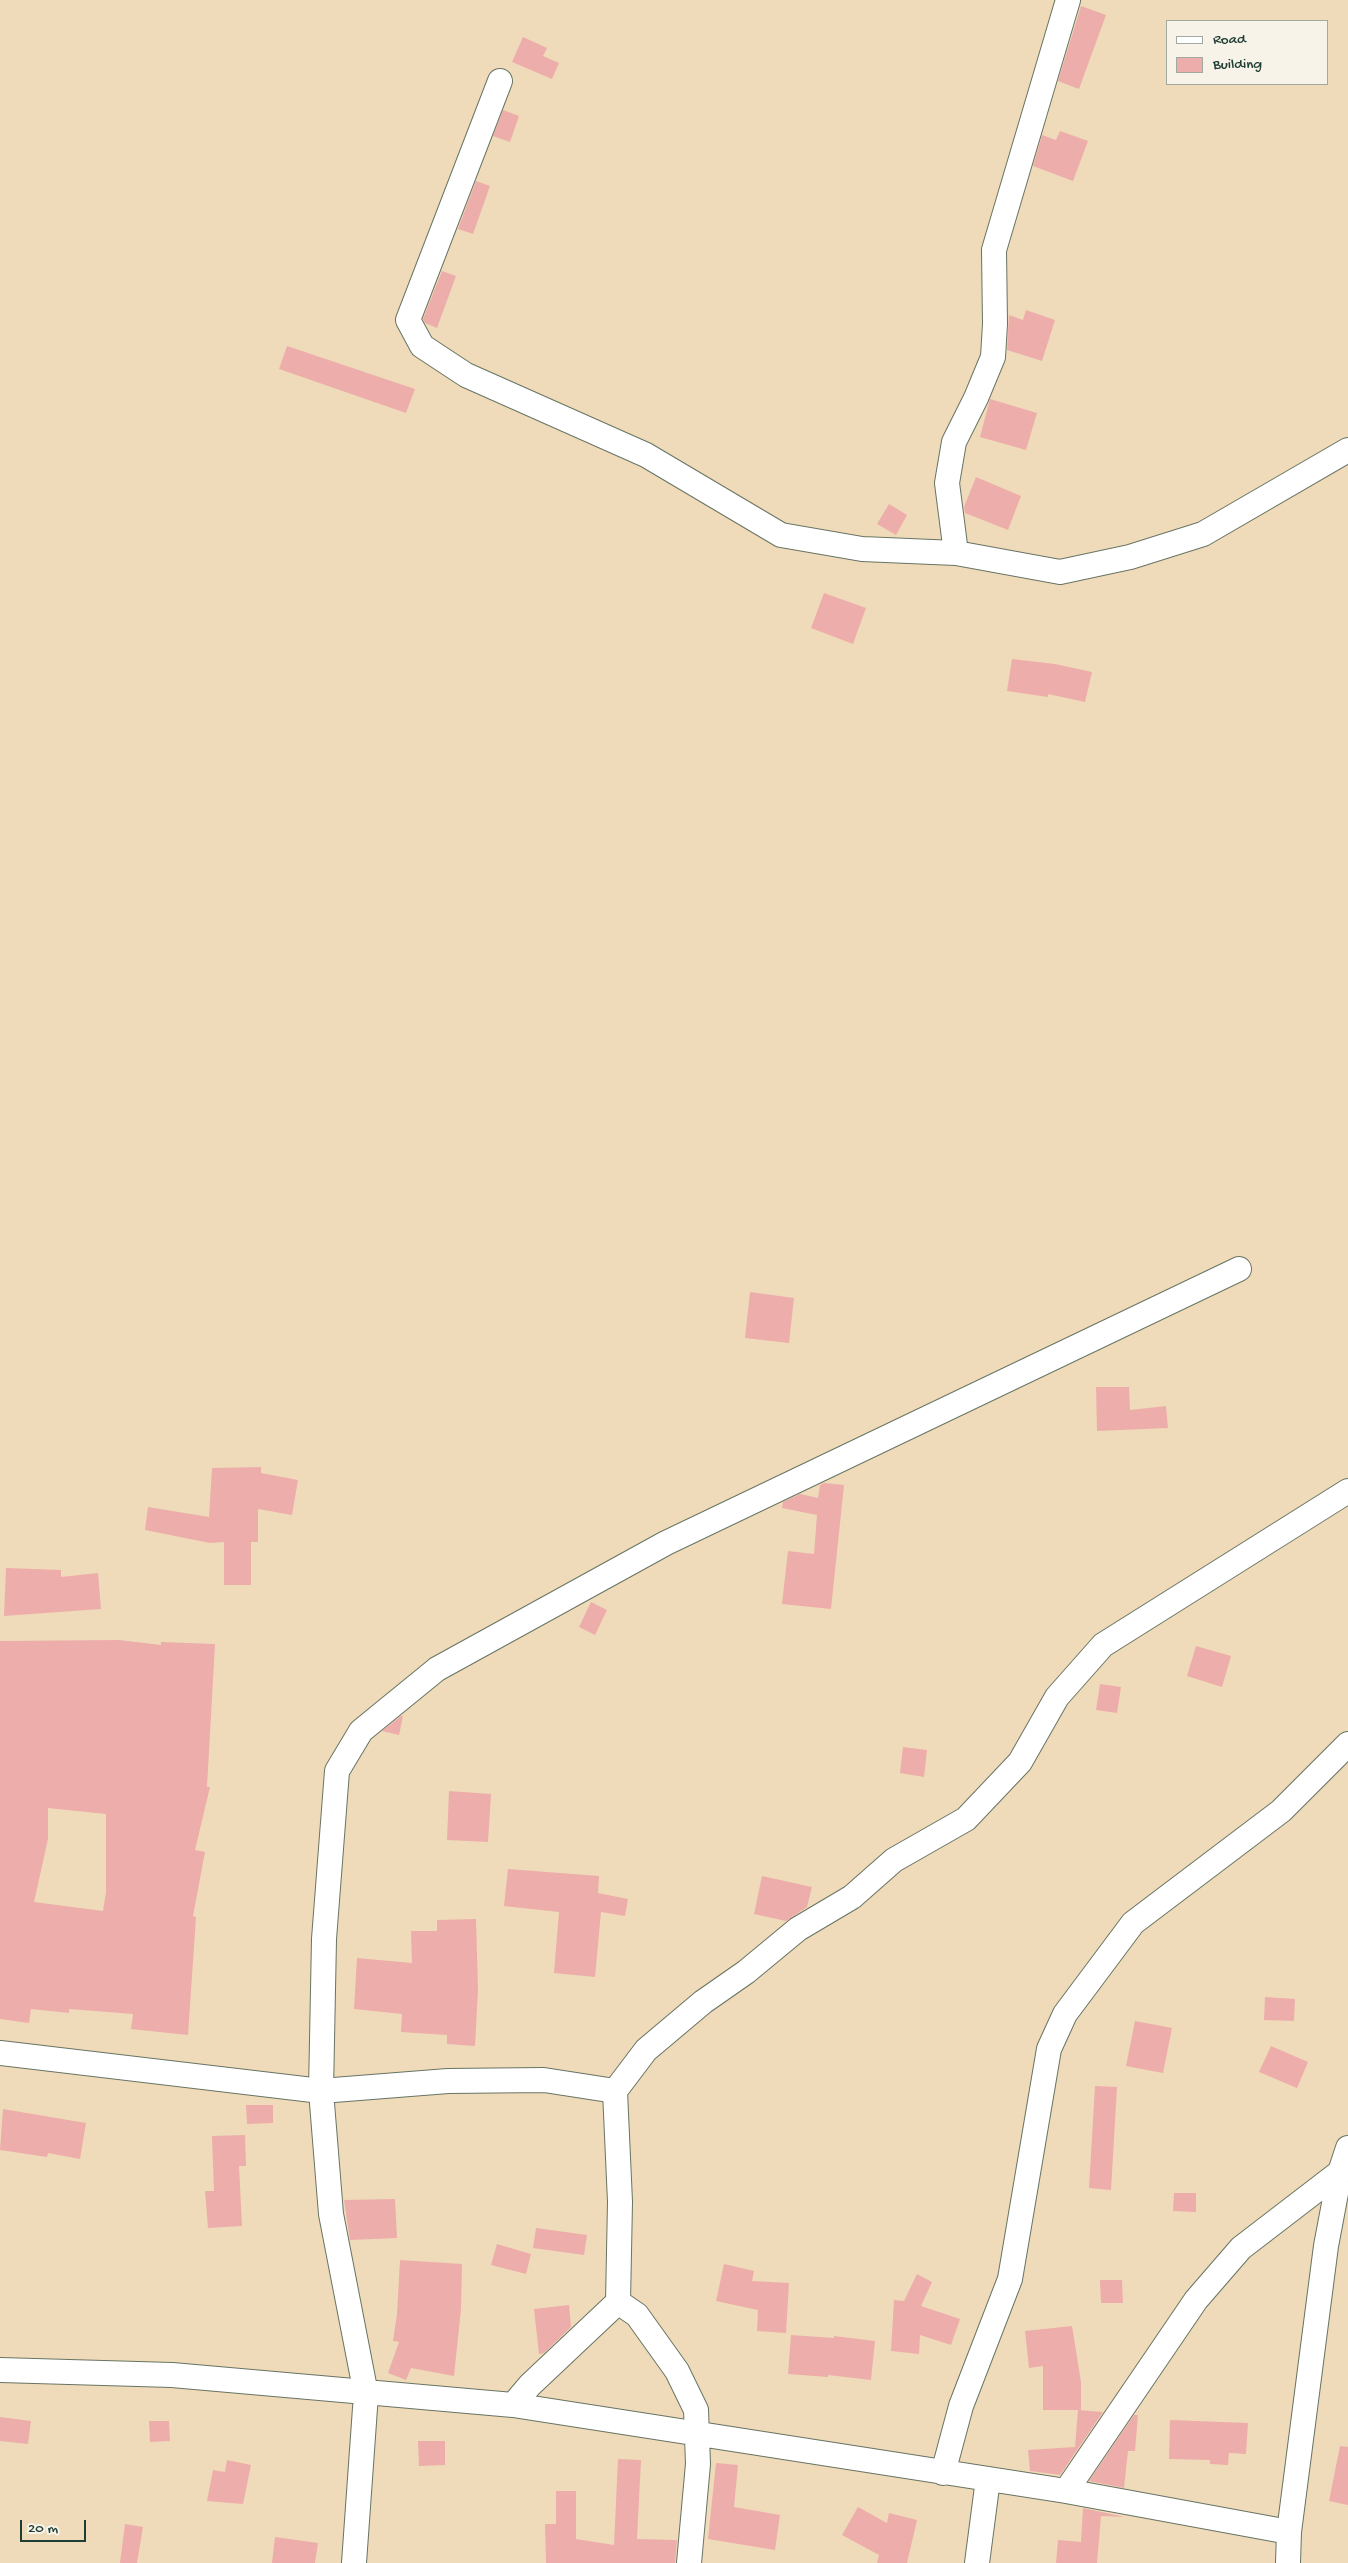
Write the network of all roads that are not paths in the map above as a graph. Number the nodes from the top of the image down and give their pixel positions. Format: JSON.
{"nodes":[{"id":1,"x":1068,"y":0,"type":"edge"},
{"id":2,"x":500,"y":81,"type":"dead end"},
{"id":3,"x":1348,"y":450,"type":"edge"},
{"id":4,"x":956,"y":552,"type":"junction"},
{"id":5,"x":1239,"y":1269,"type":"dead end"},
{"id":6,"x":1348,"y":1491,"type":"edge"},
{"id":7,"x":1348,"y":1744,"type":"edge"},
{"id":8,"x":0,"y":2053,"type":"edge"},
{"id":9,"x":321,"y":2091,"type":"junction"},
{"id":10,"x":615,"y":2091,"type":"junction"},
{"id":11,"x":1348,"y":2148,"type":"edge"},
{"id":12,"x":1340,"y":2172,"type":"junction"},
{"id":13,"x":618,"y":2302,"type":"junction"},
{"id":14,"x":0,"y":2370,"type":"edge"},
{"id":15,"x":366,"y":2394,"type":"junction"},
{"id":16,"x":513,"y":2405,"type":"junction"},
{"id":17,"x":699,"y":2434,"type":"junction"},
{"id":18,"x":943,"y":2473,"type":"junction"},
{"id":19,"x":988,"y":2479,"type":"junction"},
{"id":20,"x":1066,"y":2491,"type":"junction"},
{"id":21,"x":1289,"y":2532,"type":"junction"},
{"id":22,"x":354,"y":2563,"type":"edge"},
{"id":23,"x":688,"y":2563,"type":"edge"},
{"id":24,"x":977,"y":2563,"type":"edge"},
{"id":25,"x":1288,"y":2563,"type":"edge"}],
"edges":[{"from":1,"to":4,"type":"street"},
{"from":2,"to":4,"type":"street"},
{"from":3,"to":4,"type":"street"},
{"from":5,"to":9,"type":"street"},
{"from":6,"to":10,"type":"street"},
{"from":7,"to":18,"type":"street"},
{"from":8,"to":9,"type":"street"},
{"from":9,"to":10,"type":"street"},
{"from":9,"to":15,"type":"street"},
{"from":10,"to":13,"type":"street"},
{"from":11,"to":12,"type":"street"},
{"from":12,"to":20,"type":"street"},
{"from":12,"to":21,"type":"street"},
{"from":13,"to":16,"type":"street"},
{"from":13,"to":17,"type":"street"},
{"from":14,"to":15,"type":"street"},
{"from":15,"to":16,"type":"street"},
{"from":15,"to":22,"type":"street"},
{"from":16,"to":17,"type":"street"},
{"from":17,"to":18,"type":"street"},
{"from":17,"to":23,"type":"street"},
{"from":18,"to":19,"type":"street"},
{"from":19,"to":20,"type":"street"},
{"from":19,"to":24,"type":"street"},
{"from":20,"to":21,"type":"street"},
{"from":21,"to":25,"type":"street"}]}
